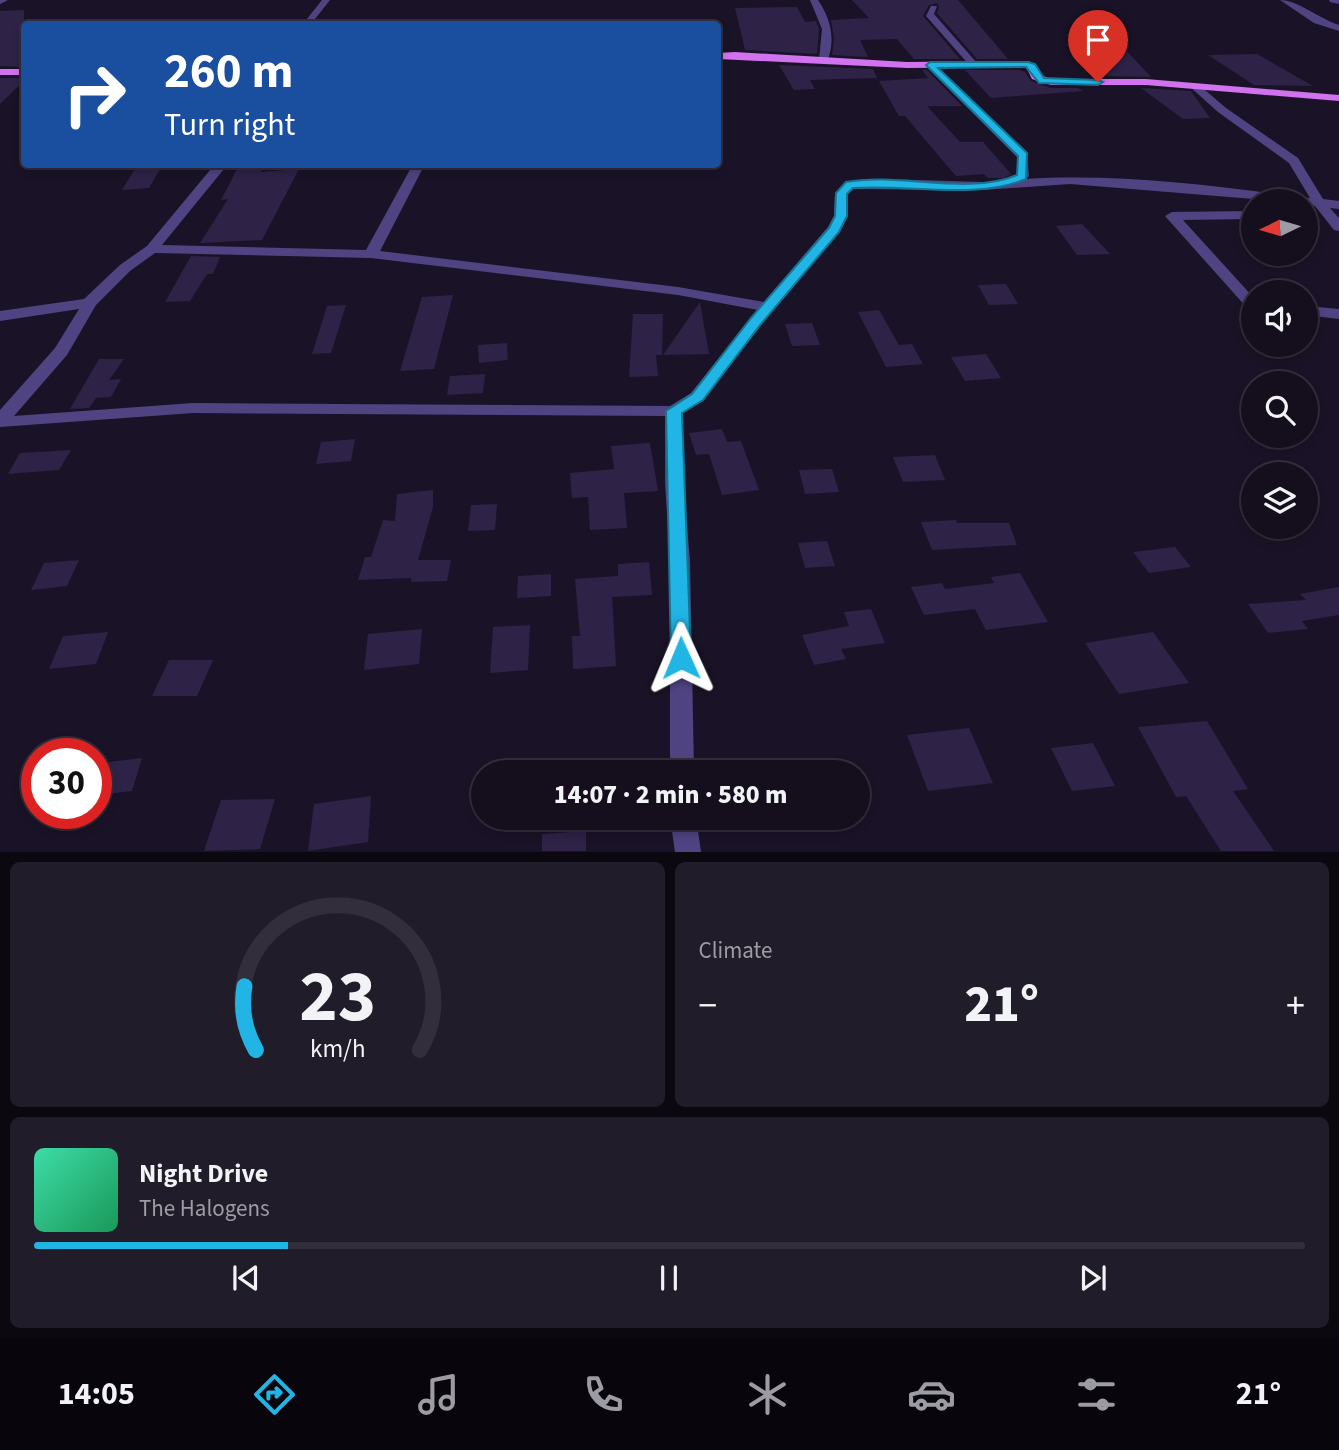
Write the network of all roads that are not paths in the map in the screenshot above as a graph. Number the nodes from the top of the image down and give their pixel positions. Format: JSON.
{"nodes":[{"id":1,"x":326,"y":0,"type":"edge"},
{"id":2,"x":814,"y":0,"type":"edge"},
{"id":3,"x":1284,"y":0,"type":"edge"},
{"id":4,"x":1333,"y":0,"type":"edge"},
{"id":5,"x":1339,"y":1,"type":"edge"},
{"id":6,"x":934,"y":8,"type":"dead end"},
{"id":7,"x":309,"y":21,"type":"edge"},
{"id":8,"x":1339,"y":27,"type":"edge"},
{"id":9,"x":721,"y":56,"type":"edge"},
{"id":10,"x":824,"y":60,"type":"junction"},
{"id":11,"x":930,"y":65,"type":"junction"},
{"id":12,"x":974,"y":65,"type":"junction"},
{"id":13,"x":0,"y":72,"type":"edge"},
{"id":14,"x":21,"y":72,"type":"edge"},
{"id":15,"x":1194,"y":86,"type":"junction"},
{"id":16,"x":1339,"y":98,"type":"edge"},
{"id":17,"x":219,"y":168,"type":"edge"},
{"id":18,"x":417,"y":168,"type":"edge"},
{"id":19,"x":1008,"y":183,"type":"junction"},
{"id":20,"x":1311,"y":189,"type":"edge"},
{"id":21,"x":1241,"y":193,"type":"edge"},
{"id":22,"x":1318,"y":201,"type":"edge"},
{"id":23,"x":1333,"y":209,"type":"edge"},
{"id":24,"x":1241,"y":215,"type":"edge"},
{"id":25,"x":1339,"y":227,"type":"edge"},
{"id":26,"x":152,"y":249,"type":"junction"},
{"id":27,"x":371,"y":254,"type":"junction"},
{"id":28,"x":1241,"y":293,"type":"edge"},
{"id":29,"x":89,"y":303,"type":"junction"},
{"id":30,"x":768,"y":307,"type":"junction"},
{"id":31,"x":1318,"y":312,"type":"edge"},
{"id":32,"x":1339,"y":314,"type":"edge"},
{"id":33,"x":0,"y":317,"type":"edge"},
{"id":34,"x":674,"y":411,"type":"junction"},
{"id":35,"x":0,"y":421,"type":"edge"},
{"id":36,"x":682,"y":760,"type":"edge"},
{"id":37,"x":685,"y":830,"type":"edge"},
{"id":38,"x":688,"y":852,"type":"edge"}],
"edges":[{"from":1,"to":7,"type":"street"},
{"from":2,"to":10,"type":"street"},
{"from":3,"to":8,"type":"street"},
{"from":4,"to":5,"type":"street"},
{"from":6,"to":12,"type":"street"},
{"from":9,"to":10,"type":"main road"},
{"from":10,"to":11,"type":"main road"},
{"from":11,"to":12,"type":"main road"},
{"from":11,"to":19,"type":"street"},
{"from":12,"to":15,"type":"main road"},
{"from":13,"to":14,"type":"main road"},
{"from":15,"to":16,"type":"main road"},
{"from":15,"to":20,"type":"street"},
{"from":17,"to":26,"type":"street"},
{"from":18,"to":27,"type":"street"},
{"from":19,"to":21,"type":"street"},
{"from":19,"to":30,"type":"street"},
{"from":22,"to":23,"type":"street"},
{"from":23,"to":25,"type":"street"},
{"from":24,"to":28,"type":"street"},
{"from":26,"to":27,"type":"street"},
{"from":26,"to":29,"type":"street"},
{"from":27,"to":30,"type":"street"},
{"from":29,"to":33,"type":"street"},
{"from":29,"to":35,"type":"street"},
{"from":30,"to":34,"type":"street"},
{"from":31,"to":32,"type":"street"},
{"from":34,"to":35,"type":"street"},
{"from":34,"to":36,"type":"street"},
{"from":37,"to":38,"type":"street"}]}
